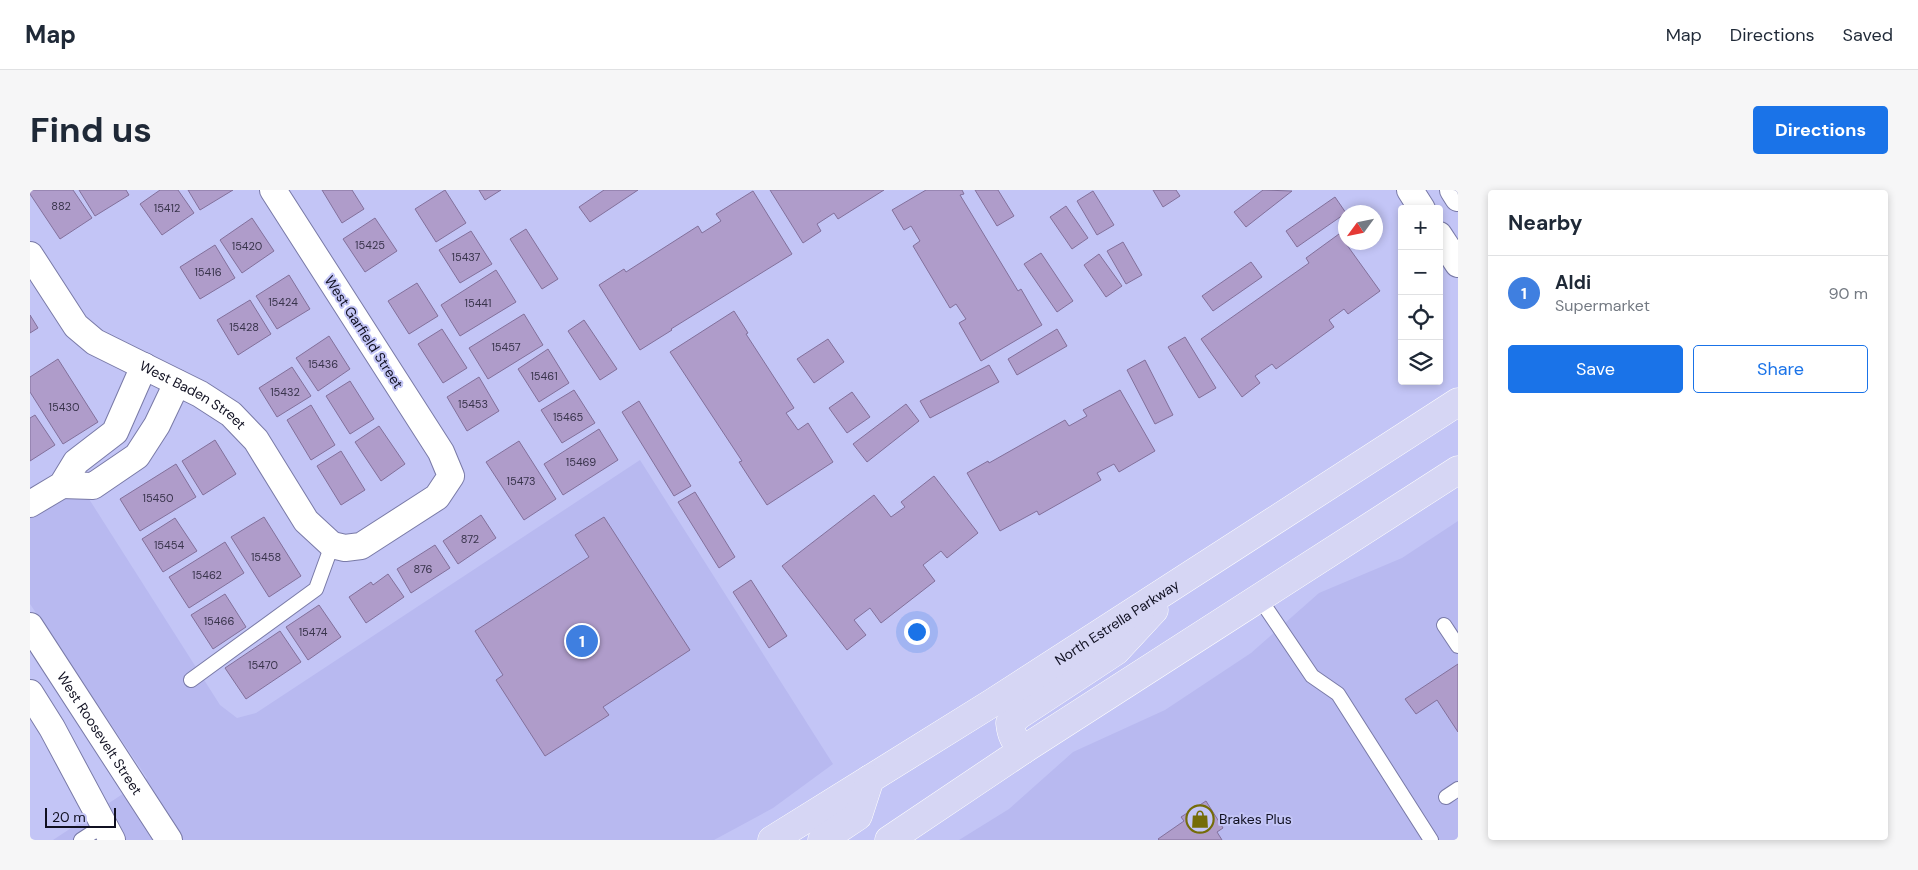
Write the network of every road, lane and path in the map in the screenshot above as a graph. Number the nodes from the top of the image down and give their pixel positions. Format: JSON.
{"nodes":[{"id":1,"x":273,"y":190,"type":"edge"},
{"id":2,"x":1410,"y":190,"type":"edge"},
{"id":3,"x":1453,"y":190,"type":"edge"},
{"id":4,"x":1458,"y":198,"type":"edge"},
{"id":5,"x":1419,"y":205,"type":"edge"},
{"id":6,"x":1443,"y":241,"type":"edge"},
{"id":7,"x":30,"y":255,"type":"edge"},
{"id":8,"x":1458,"y":264,"type":"edge"},
{"id":9,"x":144,"y":366,"type":"junction"},
{"id":10,"x":177,"y":383,"type":"junction"},
{"id":11,"x":1458,"y":402,"type":"edge"},
{"id":12,"x":117,"y":427,"type":"junction"},
{"id":13,"x":145,"y":444,"type":"junction"},
{"id":14,"x":1458,"y":470,"type":"edge"},
{"id":15,"x":62,"y":484,"type":"junction"},
{"id":16,"x":30,"y":504,"type":"edge"},
{"id":17,"x":338,"y":546,"type":"junction"},
{"id":18,"x":1181,"y":580,"type":"junction"},
{"id":19,"x":1260,"y":598,"type":"junction"},
{"id":20,"x":1444,"y":625,"type":"dead end"},
{"id":21,"x":30,"y":626,"type":"edge"},
{"id":22,"x":1458,"y":646,"type":"edge"},
{"id":23,"x":191,"y":680,"type":"dead end"},
{"id":24,"x":30,"y":693,"type":"edge"},
{"id":25,"x":1023,"y":750,"type":"junction"},
{"id":26,"x":870,"y":778,"type":"junction"},
{"id":27,"x":1458,"y":790,"type":"edge"},
{"id":28,"x":1446,"y":797,"type":"dead end"},
{"id":29,"x":108,"y":833,"type":"edge"},
{"id":30,"x":81,"y":840,"type":"edge"},
{"id":31,"x":169,"y":840,"type":"edge"},
{"id":32,"x":772,"y":840,"type":"edge"},
{"id":33,"x":822,"y":840,"type":"edge"},
{"id":34,"x":889,"y":840,"type":"edge"},
{"id":35,"x":1431,"y":840,"type":"edge"}],
"edges":[{"from":1,"to":17,"type":"street","name":"West Garfield Street"},
{"from":2,"to":5,"type":"street"},
{"from":3,"to":4,"type":"street"},
{"from":6,"to":8,"type":"street"},
{"from":7,"to":9,"type":"street","name":"West Baden Street"},
{"from":9,"to":10,"type":"street","name":"West Baden Street"},
{"from":9,"to":12,"type":"street"},
{"from":10,"to":13,"type":"street"},
{"from":10,"to":17,"type":"street","name":"West Baden Street"},
{"from":11,"to":18,"type":"main road","name":"North Estrella Parkway"},
{"from":12,"to":13,"type":"street"},
{"from":12,"to":15,"type":"street"},
{"from":13,"to":15,"type":"street"},
{"from":14,"to":19,"type":"main road"},
{"from":15,"to":16,"type":"street"},
{"from":17,"to":23,"type":"lane"},
{"from":18,"to":25,"type":"main road"},
{"from":18,"to":26,"type":"main road","name":"North Estrella Parkway"},
{"from":19,"to":25,"type":"main road"},
{"from":19,"to":35,"type":"lane"},
{"from":20,"to":22,"type":"lane"},
{"from":21,"to":31,"type":"street","name":"West Roosevelt Street"},
{"from":24,"to":29,"type":"street"},
{"from":25,"to":34,"type":"main road"},
{"from":26,"to":32,"type":"main road","name":"North Estrella Parkway"},
{"from":26,"to":33,"type":"main road"},
{"from":27,"to":28,"type":"lane"},
{"from":29,"to":30,"type":"lane"}]}
